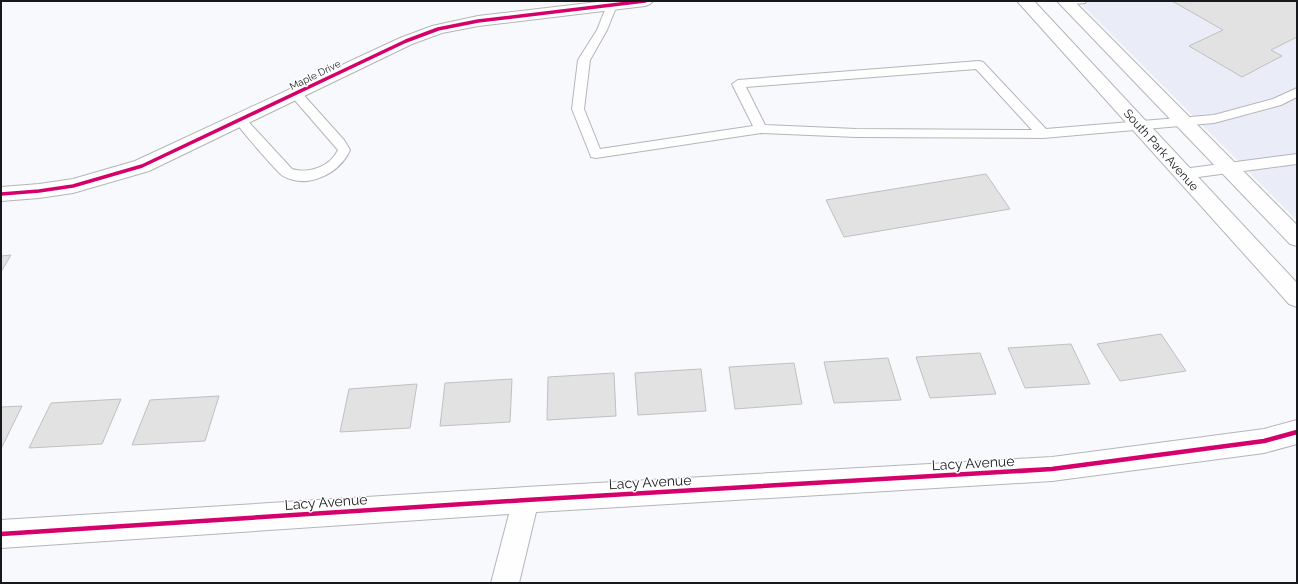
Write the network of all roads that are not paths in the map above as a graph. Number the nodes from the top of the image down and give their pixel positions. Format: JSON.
{"nodes":[{"id":1,"x":645,"y":1,"type":"edge"},
{"id":2,"x":1025,"y":1,"type":"edge"},
{"id":3,"x":1071,"y":2,"type":"edge"},
{"id":4,"x":612,"y":5,"type":"junction"},
{"id":5,"x":1297,"y":92,"type":"edge"},
{"id":6,"x":296,"y":94,"type":"junction"},
{"id":7,"x":240,"y":120,"type":"junction"},
{"id":8,"x":1183,"y":122,"type":"junction"},
{"id":9,"x":1138,"y":124,"type":"junction"},
{"id":10,"x":761,"y":129,"type":"junction"},
{"id":11,"x":1044,"y":134,"type":"junction"},
{"id":12,"x":1297,"y":159,"type":"edge"},
{"id":13,"x":1227,"y":167,"type":"junction"},
{"id":14,"x":1183,"y":174,"type":"junction"},
{"id":15,"x":1,"y":194,"type":"edge"},
{"id":16,"x":1297,"y":238,"type":"edge"},
{"id":17,"x":1297,"y":298,"type":"edge"},
{"id":18,"x":1297,"y":432,"type":"edge"},
{"id":19,"x":526,"y":500,"type":"junction"},
{"id":20,"x":1,"y":534,"type":"edge"},
{"id":21,"x":505,"y":583,"type":"edge"}],
"edges":[{"from":1,"to":4,"type":"street","name":"Maple Drive"},
{"from":2,"to":9,"type":"street","name":"South Park Avenue"},
{"from":3,"to":8,"type":"street"},
{"from":4,"to":6,"type":"street","name":"Maple Drive"},
{"from":4,"to":10,"type":"lane"},
{"from":5,"to":8,"type":"lane"},
{"from":6,"to":7,"type":"street","name":"Maple Drive"},
{"from":6,"to":7,"type":"lane","name":"Maple Drive"},
{"from":7,"to":15,"type":"street","name":"Maple Drive"},
{"from":8,"to":9,"type":"lane"},
{"from":8,"to":13,"type":"street"},
{"from":9,"to":11,"type":"lane"},
{"from":9,"to":14,"type":"street","name":"South Park Avenue"},
{"from":10,"to":11,"type":"lane"},
{"from":10,"to":11,"type":"lane"},
{"from":12,"to":13,"type":"lane"},
{"from":13,"to":14,"type":"lane"},
{"from":13,"to":16,"type":"street"},
{"from":14,"to":17,"type":"street","name":"South Park Avenue"},
{"from":18,"to":19,"type":"street","name":"Lacy Avenue"},
{"from":19,"to":20,"type":"street","name":"Lacy Avenue"},
{"from":19,"to":21,"type":"street"}]}
